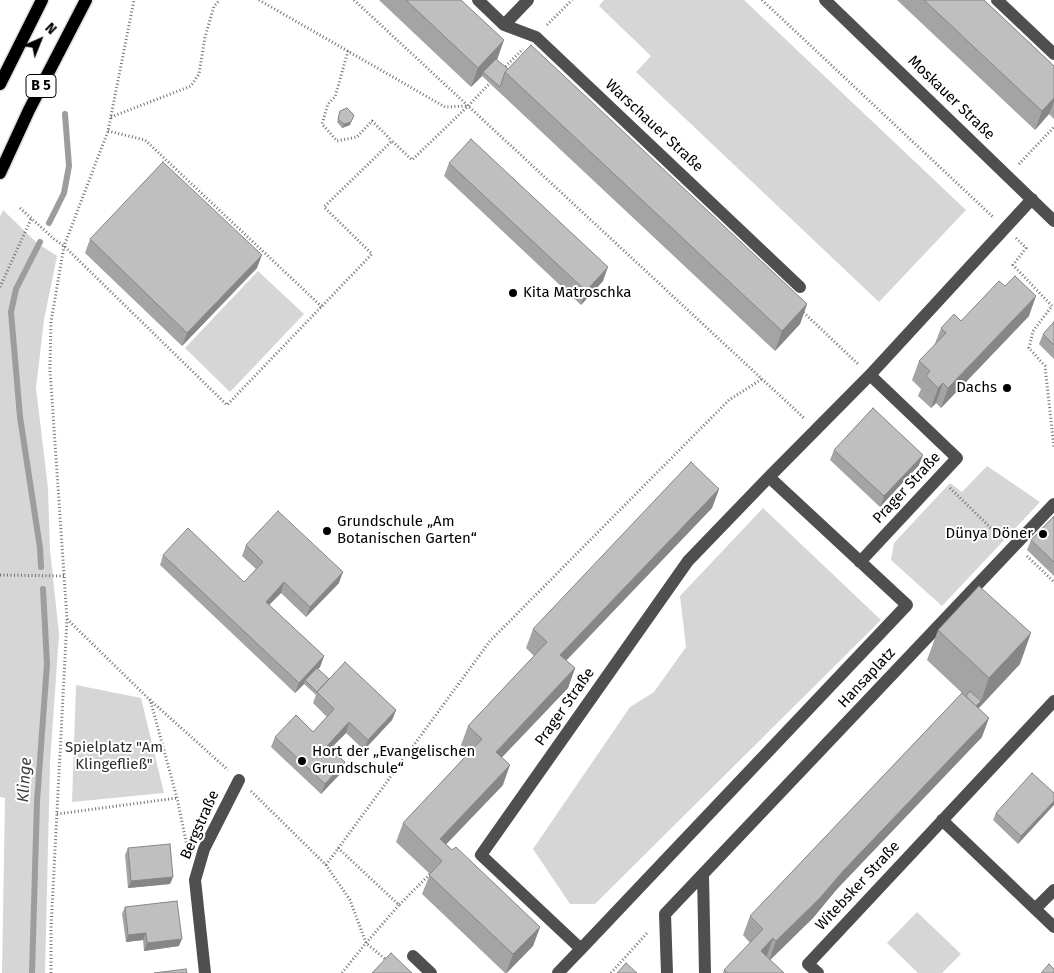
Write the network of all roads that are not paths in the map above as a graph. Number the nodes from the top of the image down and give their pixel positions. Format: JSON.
{"nodes":[{"id":1,"x":42,"y":0,"type":"edge"},
{"id":2,"x":86,"y":0,"type":"edge"},
{"id":3,"x":478,"y":0,"type":"edge"},
{"id":4,"x":528,"y":0,"type":"edge"},
{"id":5,"x":825,"y":0,"type":"edge"},
{"id":6,"x":997,"y":0,"type":"edge"},
{"id":7,"x":504,"y":26,"type":"junction"},
{"id":8,"x":1054,"y":54,"type":"edge"},
{"id":9,"x":0,"y":84,"type":"edge"},
{"id":10,"x":0,"y":173,"type":"edge"},
{"id":11,"x":1032,"y":199,"type":"junction"},
{"id":12,"x":1054,"y":221,"type":"edge"},
{"id":13,"x":800,"y":287,"type":"road end"},
{"id":14,"x":870,"y":374,"type":"junction"},
{"id":15,"x":769,"y":477,"type":"junction"},
{"id":16,"x":1054,"y":504,"type":"edge"},
{"id":17,"x":860,"y":562,"type":"junction"},
{"id":18,"x":1054,"y":701,"type":"edge"},
{"id":19,"x":239,"y":780,"type":"road end"},
{"id":20,"x":942,"y":820,"type":"junction"},
{"id":21,"x":703,"y":875,"type":"junction"},
{"id":22,"x":1054,"y":890,"type":"edge"},
{"id":23,"x":1035,"y":910,"type":"junction"},
{"id":24,"x":1054,"y":927,"type":"edge"},
{"id":25,"x":581,"y":949,"type":"junction"},
{"id":26,"x":413,"y":956,"type":"road end"},
{"id":27,"x":205,"y":973,"type":"edge"},
{"id":28,"x":431,"y":973,"type":"edge"},
{"id":29,"x":558,"y":973,"type":"edge"},
{"id":30,"x":667,"y":973,"type":"edge"},
{"id":31,"x":705,"y":973,"type":"edge"},
{"id":32,"x":818,"y":973,"type":"edge"}],
"edges":[{"from":1,"to":9,"type":"main road","number":"B 5"},
{"from":2,"to":10,"type":"main road","number":"B 5"},
{"from":3,"to":7,"type":"street","name":"Warschauer Straße"},
{"from":4,"to":7,"type":"street"},
{"from":5,"to":11,"type":"street","name":"Moskauer Straße"},
{"from":6,"to":8,"type":"street"},
{"from":7,"to":13,"type":"street","name":"Warschauer Straße"},
{"from":11,"to":12,"type":"street","name":"Moskauer Straße"},
{"from":11,"to":14,"type":"street","name":"Prager Straße"},
{"from":14,"to":15,"type":"street","name":"Prager Straße"},
{"from":14,"to":17,"type":"street","name":"Prager Straße"},
{"from":15,"to":17,"type":"street"},
{"from":15,"to":25,"type":"street","name":"Prager Straße"},
{"from":16,"to":21,"type":"street","name":"Hansaplatz"},
{"from":17,"to":25,"type":"street"},
{"from":18,"to":20,"type":"street","name":"Witebsker Straße"},
{"from":19,"to":27,"type":"street","name":"Bergstraße"},
{"from":20,"to":23,"type":"street"},
{"from":20,"to":32,"type":"street","name":"Witebsker Straße"},
{"from":21,"to":30,"type":"street","name":"Hansaplatz"},
{"from":21,"to":31,"type":"street"},
{"from":22,"to":23,"type":"street"},
{"from":23,"to":24,"type":"street"},
{"from":25,"to":29,"type":"street"},
{"from":26,"to":28,"type":"street"}]}
